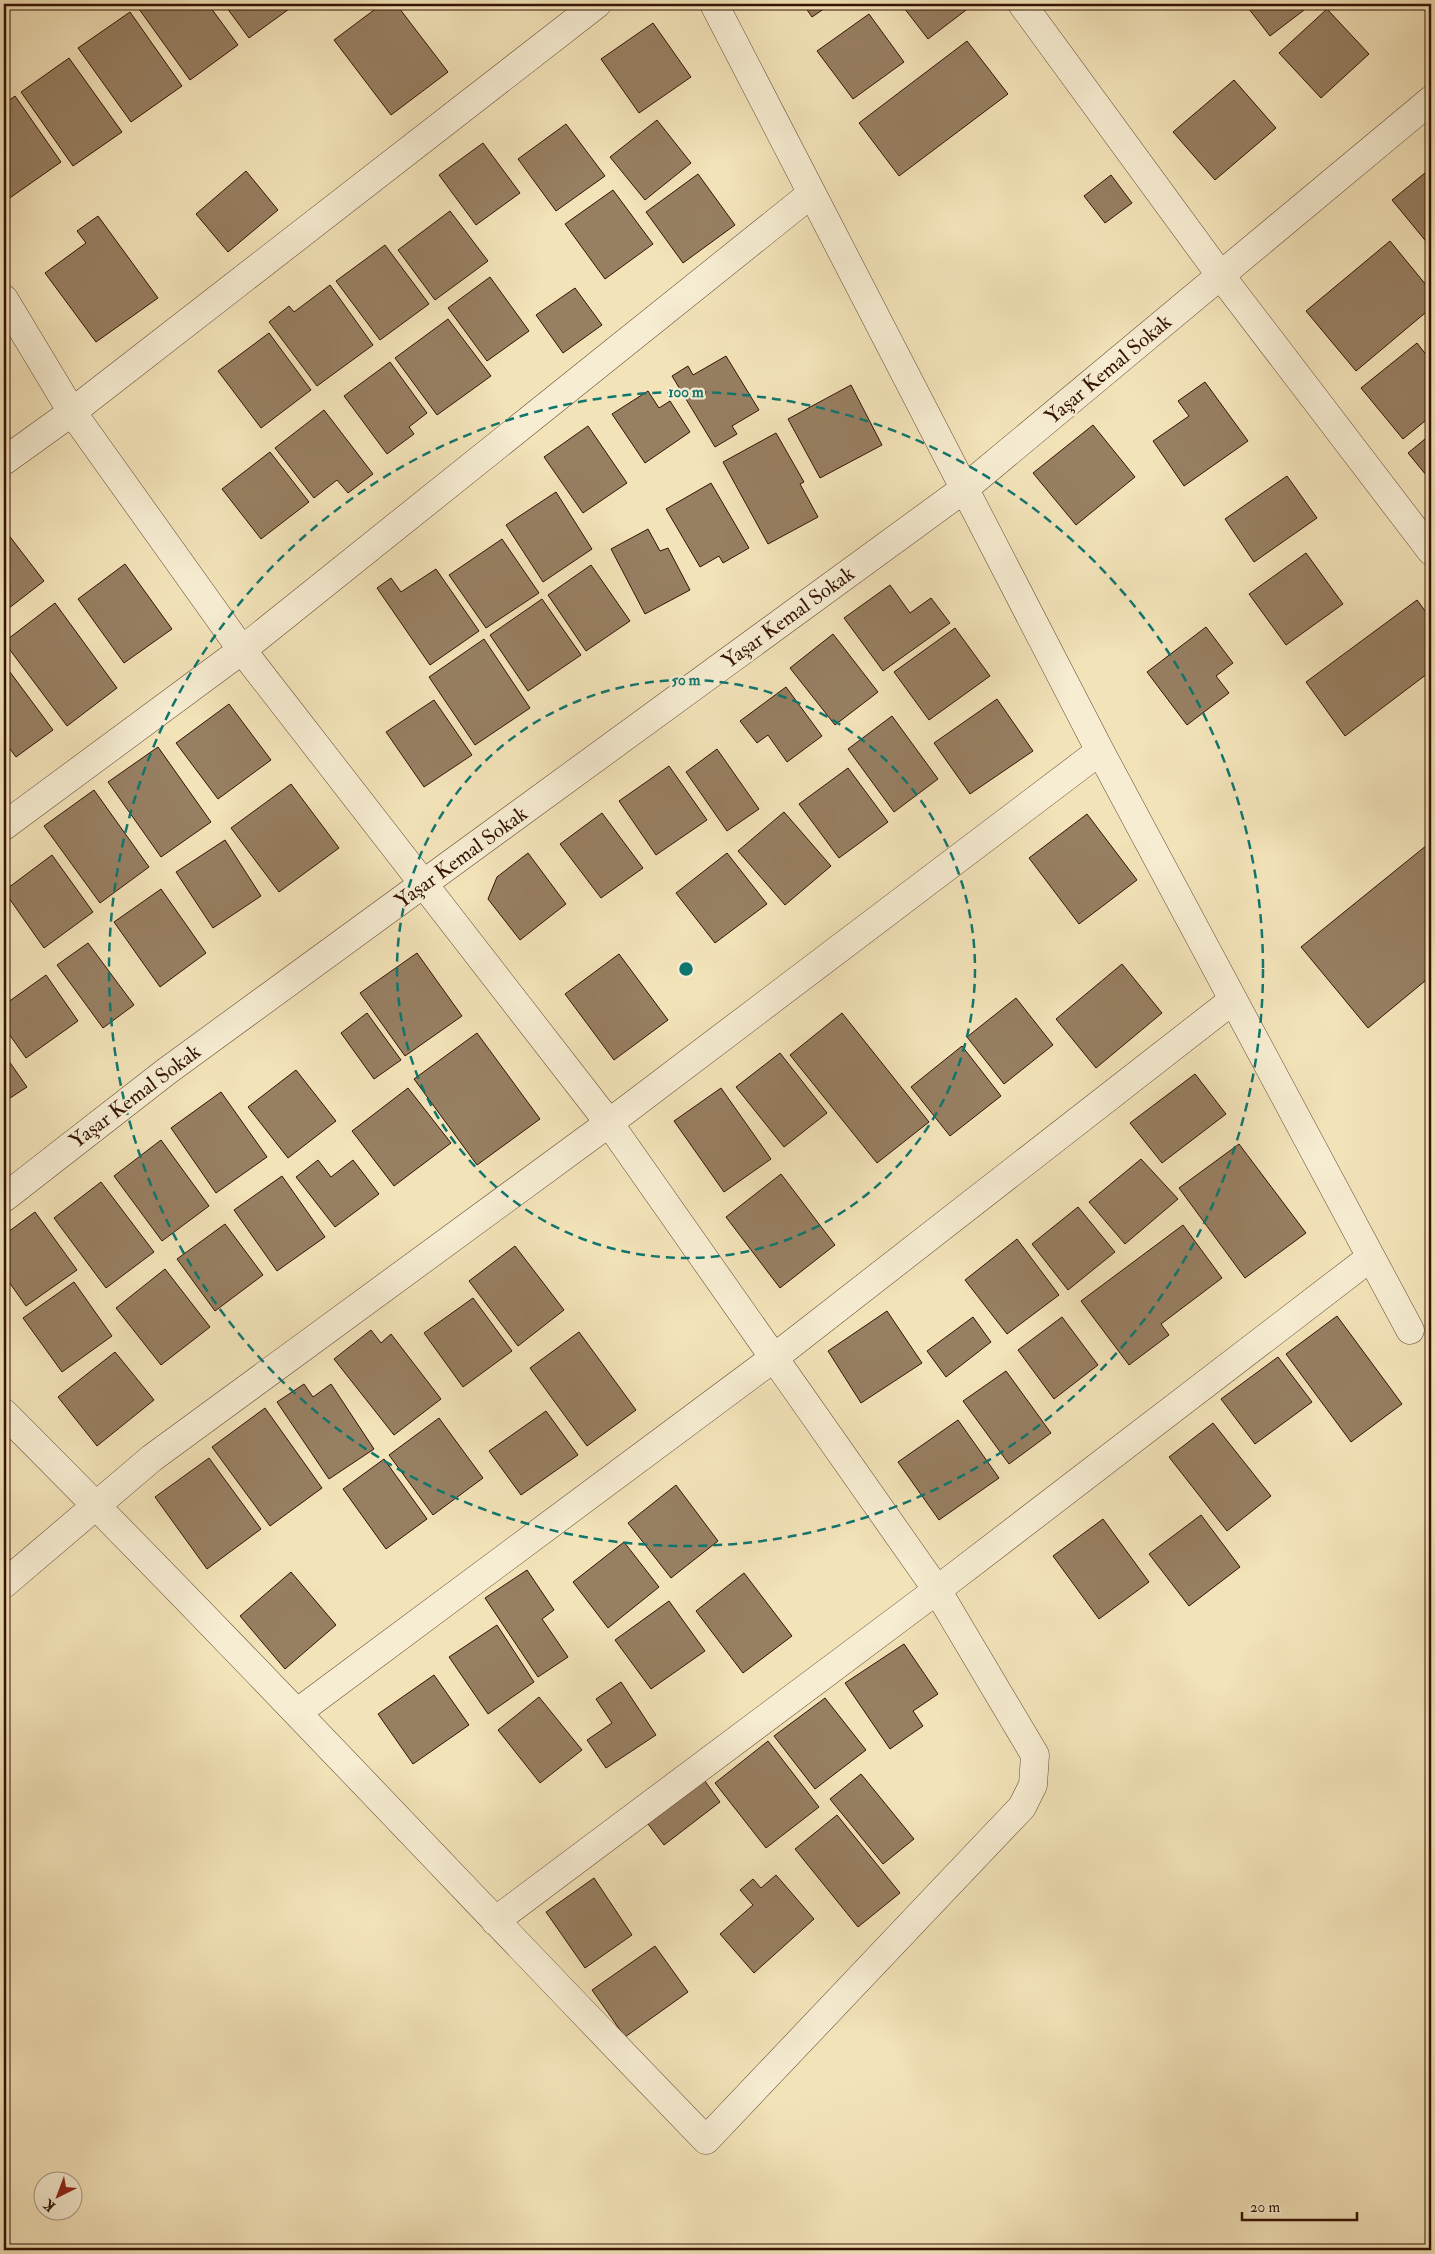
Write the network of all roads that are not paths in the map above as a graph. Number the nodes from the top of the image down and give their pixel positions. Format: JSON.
{"nodes":[{"id":1,"x":597,"y":4,"type":"edge"},
{"id":2,"x":714,"y":4,"type":"edge"},
{"id":3,"x":1022,"y":4,"type":"edge"},
{"id":4,"x":1431,"y":100,"type":"edge"},
{"id":5,"x":811,"y":194,"type":"junction"},
{"id":6,"x":1221,"y":276,"type":"junction"},
{"id":7,"x":4,"y":298,"type":"edge"},
{"id":8,"x":72,"y":412,"type":"junction"},
{"id":9,"x":4,"y":461,"type":"edge"},
{"id":10,"x":964,"y":489,"type":"junction"},
{"id":11,"x":1431,"y":551,"type":"edge"},
{"id":12,"x":242,"y":650,"type":"junction"},
{"id":13,"x":1100,"y":751,"type":"junction"},
{"id":14,"x":4,"y":826,"type":"edge"},
{"id":15,"x":423,"y":884,"type":"junction"},
{"id":16,"x":1233,"y":1000,"type":"junction"},
{"id":17,"x":609,"y":1123,"type":"junction"},
{"id":18,"x":4,"y":1198,"type":"edge"},
{"id":19,"x":1371,"y":1257,"type":"junction"},
{"id":20,"x":1410,"y":1330,"type":"dead end"},
{"id":21,"x":775,"y":1357,"type":"junction"},
{"id":22,"x":4,"y":1413,"type":"edge"},
{"id":23,"x":96,"y":1505,"type":"junction"},
{"id":24,"x":4,"y":1584,"type":"edge"},
{"id":25,"x":937,"y":1590,"type":"junction"},
{"id":26,"x":298,"y":1712,"type":"junction"},
{"id":27,"x":494,"y":1921,"type":"junction"}],
"edges":[{"from":1,"to":8,"type":"street"},
{"from":2,"to":5,"type":"street"},
{"from":3,"to":6,"type":"street"},
{"from":4,"to":6,"type":"street","name":"Yaşar Kemal Sokak"},
{"from":5,"to":10,"type":"street"},
{"from":5,"to":12,"type":"street"},
{"from":6,"to":10,"type":"street","name":"Yaşar Kemal Sokak"},
{"from":6,"to":11,"type":"street"},
{"from":7,"to":8,"type":"street"},
{"from":8,"to":9,"type":"street"},
{"from":8,"to":12,"type":"street"},
{"from":10,"to":13,"type":"street"},
{"from":10,"to":15,"type":"street","name":"Yaşar Kemal Sokak"},
{"from":12,"to":14,"type":"street"},
{"from":12,"to":15,"type":"street"},
{"from":13,"to":16,"type":"street"},
{"from":13,"to":17,"type":"street"},
{"from":15,"to":17,"type":"street"},
{"from":15,"to":18,"type":"street","name":"Yaşar Kemal Sokak"},
{"from":16,"to":19,"type":"street"},
{"from":16,"to":21,"type":"street"},
{"from":17,"to":21,"type":"street"},
{"from":17,"to":23,"type":"street"},
{"from":19,"to":20,"type":"street"},
{"from":19,"to":25,"type":"street"},
{"from":21,"to":25,"type":"street"},
{"from":21,"to":26,"type":"street"},
{"from":22,"to":23,"type":"street"},
{"from":23,"to":24,"type":"street"},
{"from":23,"to":26,"type":"street"},
{"from":25,"to":27,"type":"street"},
{"from":25,"to":27,"type":"street"},
{"from":26,"to":27,"type":"street"}]}
